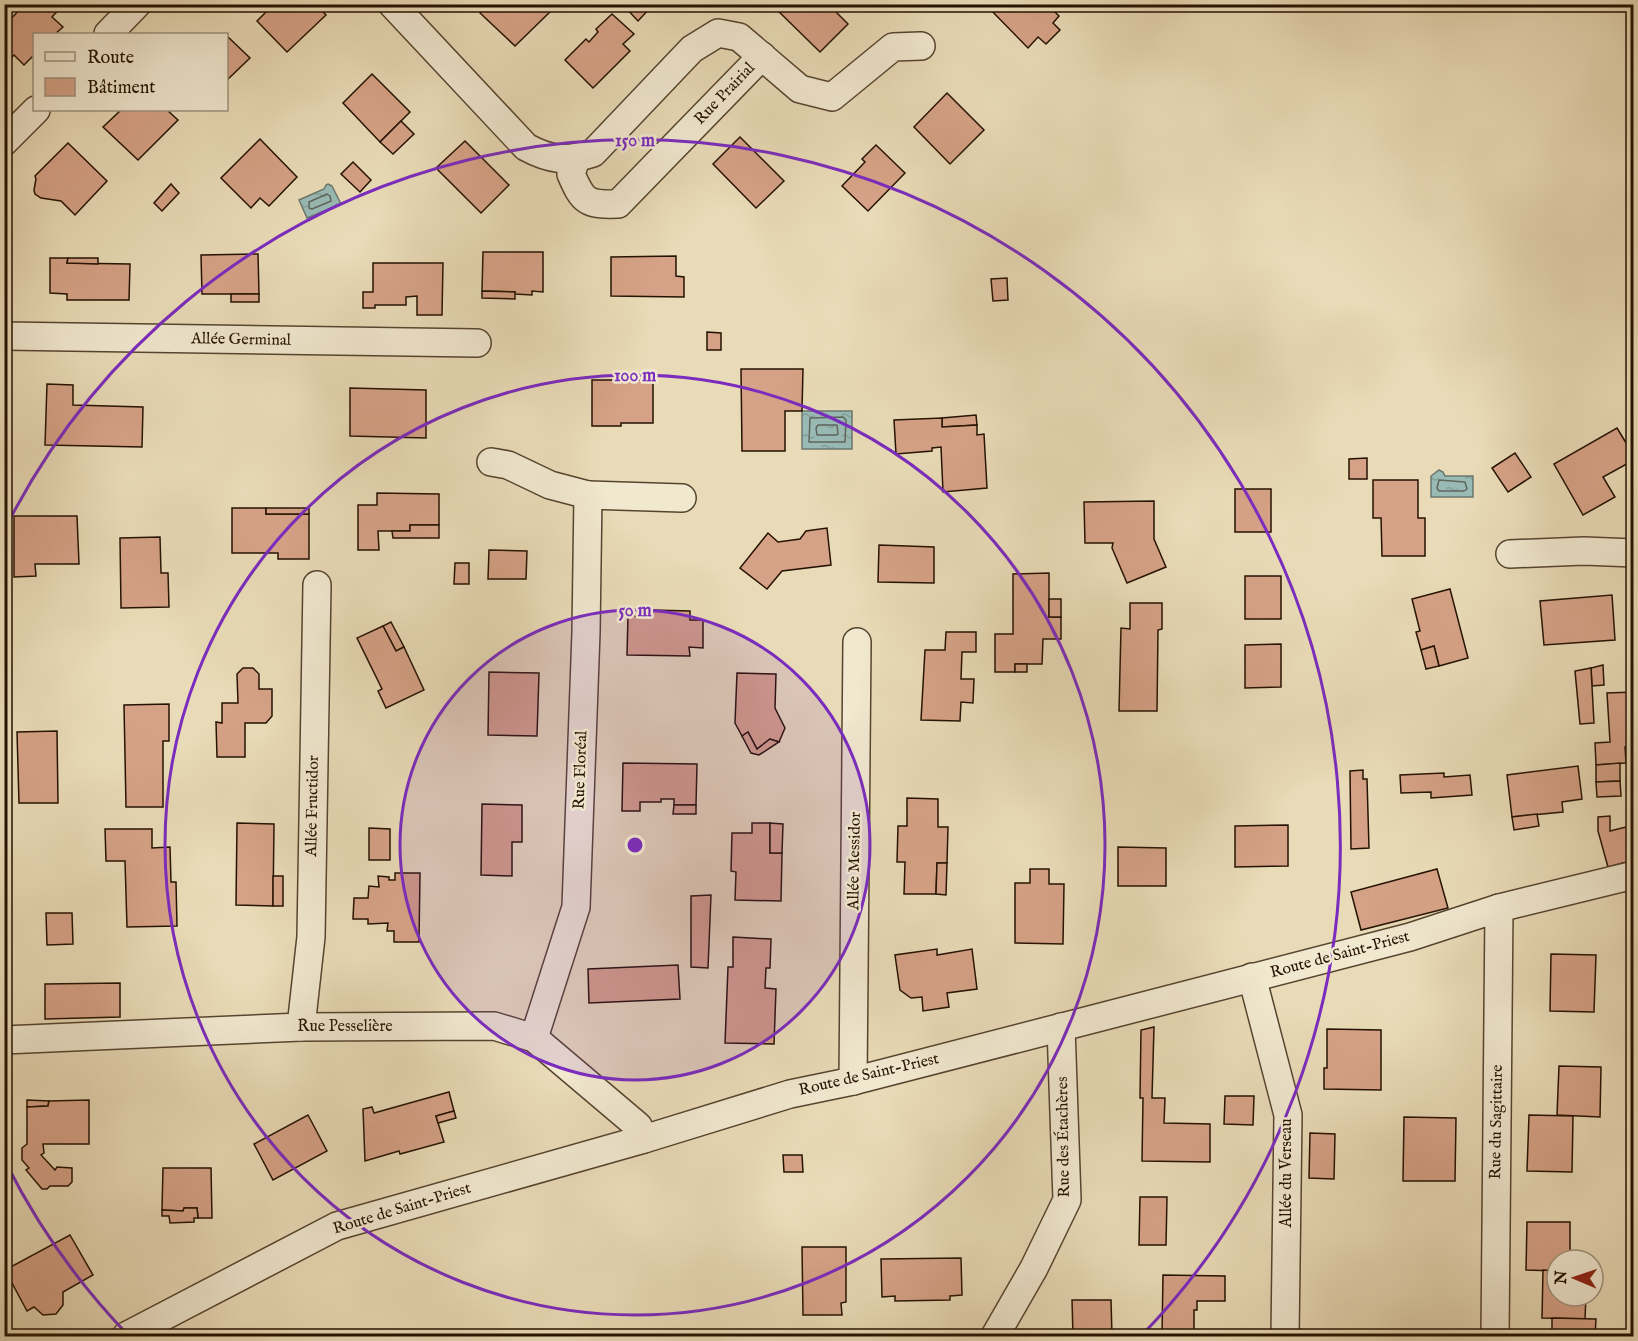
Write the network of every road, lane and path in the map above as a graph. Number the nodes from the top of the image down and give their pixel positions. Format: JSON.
{"nodes":[{"id":1,"x":137,"y":4,"type":"edge"},
{"id":2,"x":392,"y":4,"type":"edge"},
{"id":3,"x":109,"y":33,"type":"edge"},
{"id":4,"x":921,"y":46,"type":"dead end"},
{"id":5,"x":762,"y":56,"type":"junction"},
{"id":6,"x":35,"y":111,"type":"edge"},
{"id":7,"x":4,"y":142,"type":"edge"},
{"id":8,"x":576,"y":159,"type":"junction"},
{"id":9,"x":4,"y":336,"type":"edge"},
{"id":10,"x":477,"y":343,"type":"dead end"},
{"id":11,"x":491,"y":462,"type":"dead end"},
{"id":12,"x":588,"y":495,"type":"junction"},
{"id":13,"x":682,"y":498,"type":"dead end"},
{"id":14,"x":1634,"y":553,"type":"edge"},
{"id":15,"x":1510,"y":554,"type":"dead end"},
{"id":16,"x":317,"y":585,"type":"dead end"},
{"id":17,"x":857,"y":642,"type":"dead end"},
{"id":18,"x":1634,"y":875,"type":"edge"},
{"id":19,"x":1499,"y":908,"type":"junction"},
{"id":20,"x":1252,"y":977,"type":"junction"},
{"id":21,"x":301,"y":1027,"type":"junction"},
{"id":22,"x":1061,"y":1027,"type":"junction"},
{"id":23,"x":534,"y":1038,"type":"junction"},
{"id":24,"x":4,"y":1040,"type":"edge"},
{"id":25,"x":853,"y":1081,"type":"junction"},
{"id":26,"x":644,"y":1139,"type":"junction"},
{"id":27,"x":126,"y":1336,"type":"edge"},
{"id":28,"x":995,"y":1336,"type":"edge"},
{"id":29,"x":1285,"y":1336,"type":"edge"},
{"id":30,"x":1494,"y":1336,"type":"edge"}],
"edges":[{"from":1,"to":3,"type":"street"},
{"from":2,"to":8,"type":"street"},
{"from":4,"to":5,"type":"street","name":"Rue Prairial"},
{"from":5,"to":8,"type":"street","name":"Rue Prairial"},
{"from":5,"to":8,"type":"street","name":"Rue Prairial"},
{"from":6,"to":7,"type":"street"},
{"from":9,"to":10,"type":"street","name":"Allée Germinal"},
{"from":11,"to":12,"type":"street"},
{"from":12,"to":13,"type":"street"},
{"from":12,"to":23,"type":"street","name":"Rue Floréal"},
{"from":14,"to":15,"type":"street"},
{"from":16,"to":21,"type":"street","name":"Allée Fructidor"},
{"from":17,"to":25,"type":"street","name":"Allée Messidor"},
{"from":18,"to":19,"type":"street","name":"Route de Saint-Priest"},
{"from":19,"to":20,"type":"street","name":"Route de Saint-Priest"},
{"from":19,"to":30,"type":"street","name":"Rue du Sagittaire"},
{"from":20,"to":22,"type":"street","name":"Route de Saint-Priest"},
{"from":20,"to":29,"type":"street","name":"Allée du Verseau"},
{"from":21,"to":23,"type":"street","name":"Rue Pesselière"},
{"from":21,"to":24,"type":"street","name":"Rue Pesselière"},
{"from":22,"to":25,"type":"street","name":"Route de Saint-Priest"},
{"from":22,"to":28,"type":"street","name":"Rue des Étachères"},
{"from":23,"to":26,"type":"street","name":"Rue Pesselière"},
{"from":25,"to":26,"type":"street","name":"Route de Saint-Priest"},
{"from":26,"to":27,"type":"street","name":"Route de Saint-Priest"}]}
